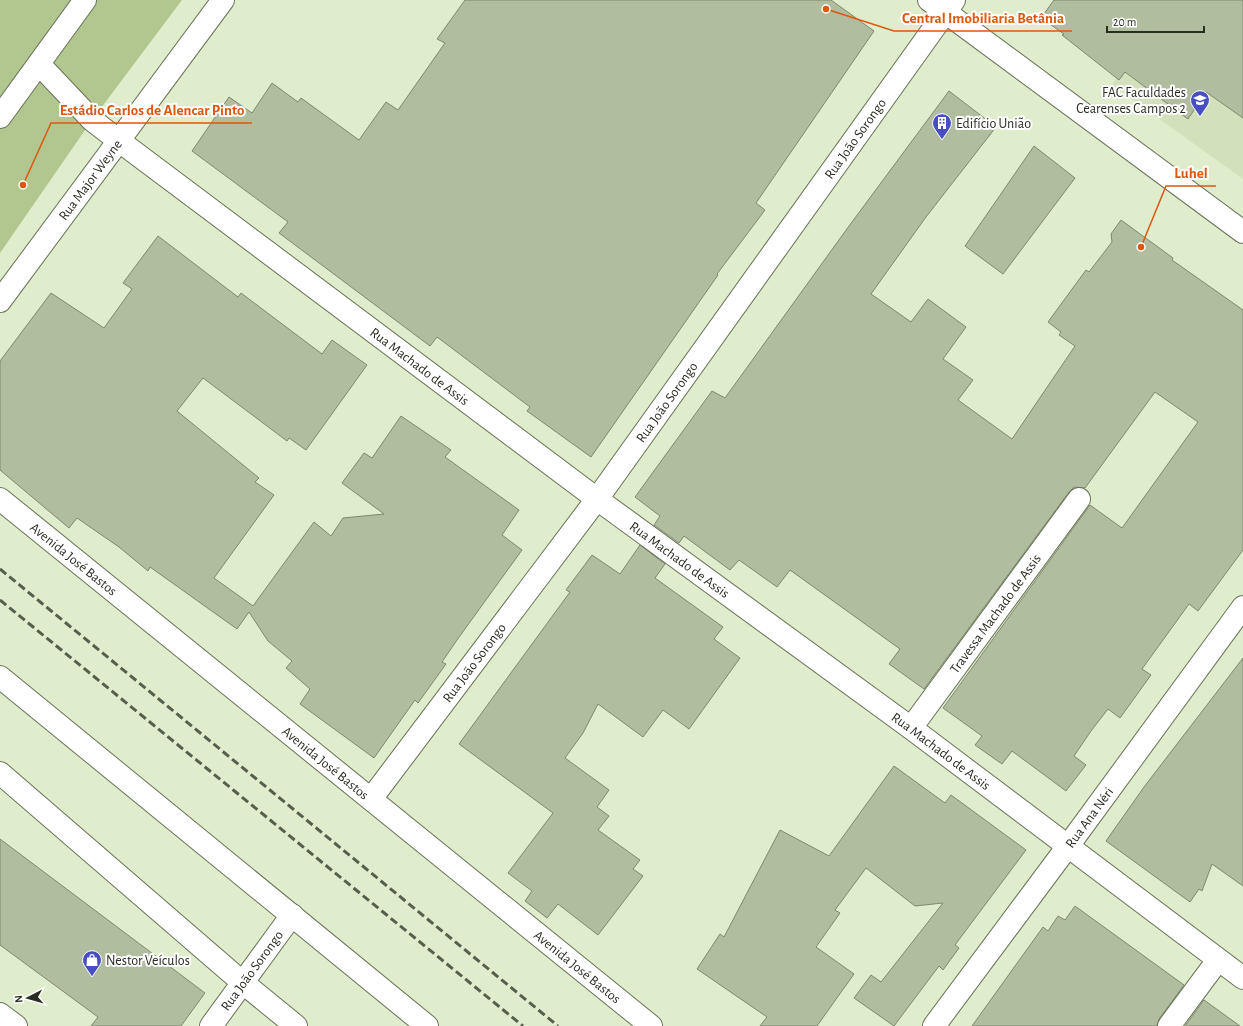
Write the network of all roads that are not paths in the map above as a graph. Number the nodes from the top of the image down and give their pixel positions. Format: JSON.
{"nodes":[{"id":1,"x":85,"y":0,"type":"edge"},
{"id":2,"x":223,"y":0,"type":"edge"},
{"id":3,"x":943,"y":4,"type":"edge"},
{"id":4,"x":38,"y":64,"type":"junction"},
{"id":5,"x":0,"y":117,"type":"edge"},
{"id":6,"x":118,"y":140,"type":"junction"},
{"id":7,"x":1243,"y":232,"type":"edge"},
{"id":8,"x":0,"y":301,"type":"edge"},
{"id":9,"x":0,"y":499,"type":"edge"},
{"id":10,"x":597,"y":499,"type":"junction"},
{"id":11,"x":1079,"y":499,"type":"dead end"},
{"id":12,"x":1243,"y":607,"type":"edge"},
{"id":13,"x":0,"y":678,"type":"edge"},
{"id":14,"x":911,"y":728,"type":"junction"},
{"id":15,"x":0,"y":773,"type":"edge"},
{"id":16,"x":371,"y":799,"type":"junction"},
{"id":17,"x":1068,"y":846,"type":"junction"},
{"id":18,"x":292,"y":915,"type":"junction"},
{"id":19,"x":1218,"y":960,"type":"junction"},
{"id":20,"x":1243,"y":978,"type":"edge"},
{"id":21,"x":242,"y":982,"type":"junction"},
{"id":22,"x":0,"y":1014,"type":"edge"},
{"id":23,"x":16,"y":1026,"type":"edge"},
{"id":24,"x":211,"y":1026,"type":"edge"},
{"id":25,"x":296,"y":1026,"type":"edge"},
{"id":26,"x":427,"y":1026,"type":"edge"},
{"id":27,"x":651,"y":1026,"type":"edge"},
{"id":28,"x":934,"y":1026,"type":"edge"},
{"id":29,"x":1168,"y":1026,"type":"edge"}],
"edges":[{"from":1,"to":4,"type":"street"},
{"from":2,"to":6,"type":"street","name":"Rua Major Weyne"},
{"from":3,"to":7,"type":"street"},
{"from":3,"to":10,"type":"street","name":"Rua João Sorongo"},
{"from":4,"to":5,"type":"street"},
{"from":4,"to":6,"type":"street","name":"Rua Machado de Assis"},
{"from":6,"to":8,"type":"street","name":"Rua Major Weyne"},
{"from":6,"to":10,"type":"street","name":"Rua Machado de Assis"},
{"from":9,"to":16,"type":"street","name":"Avenida José Bastos"},
{"from":10,"to":14,"type":"street","name":"Rua Machado de Assis"},
{"from":10,"to":16,"type":"street","name":"Rua João Sorongo"},
{"from":11,"to":14,"type":"street","name":"Travessa Machado de Assis"},
{"from":12,"to":17,"type":"street","name":"Rua Ana Néri"},
{"from":13,"to":18,"type":"street"},
{"from":14,"to":17,"type":"street","name":"Rua Machado de Assis"},
{"from":15,"to":21,"type":"street"},
{"from":16,"to":27,"type":"street","name":"Avenida José Bastos"},
{"from":17,"to":19,"type":"street","name":"Rua Machado de Assis"},
{"from":17,"to":28,"type":"street","name":"Rua Ana Néri"},
{"from":18,"to":21,"type":"street","name":"Rua João Sorongo"},
{"from":18,"to":26,"type":"street"},
{"from":19,"to":20,"type":"street","name":"Rua Machado de Assis"},
{"from":19,"to":29,"type":"street"},
{"from":21,"to":24,"type":"street","name":"Rua João Sorongo"},
{"from":21,"to":25,"type":"street"},
{"from":22,"to":23,"type":"street"}]}
